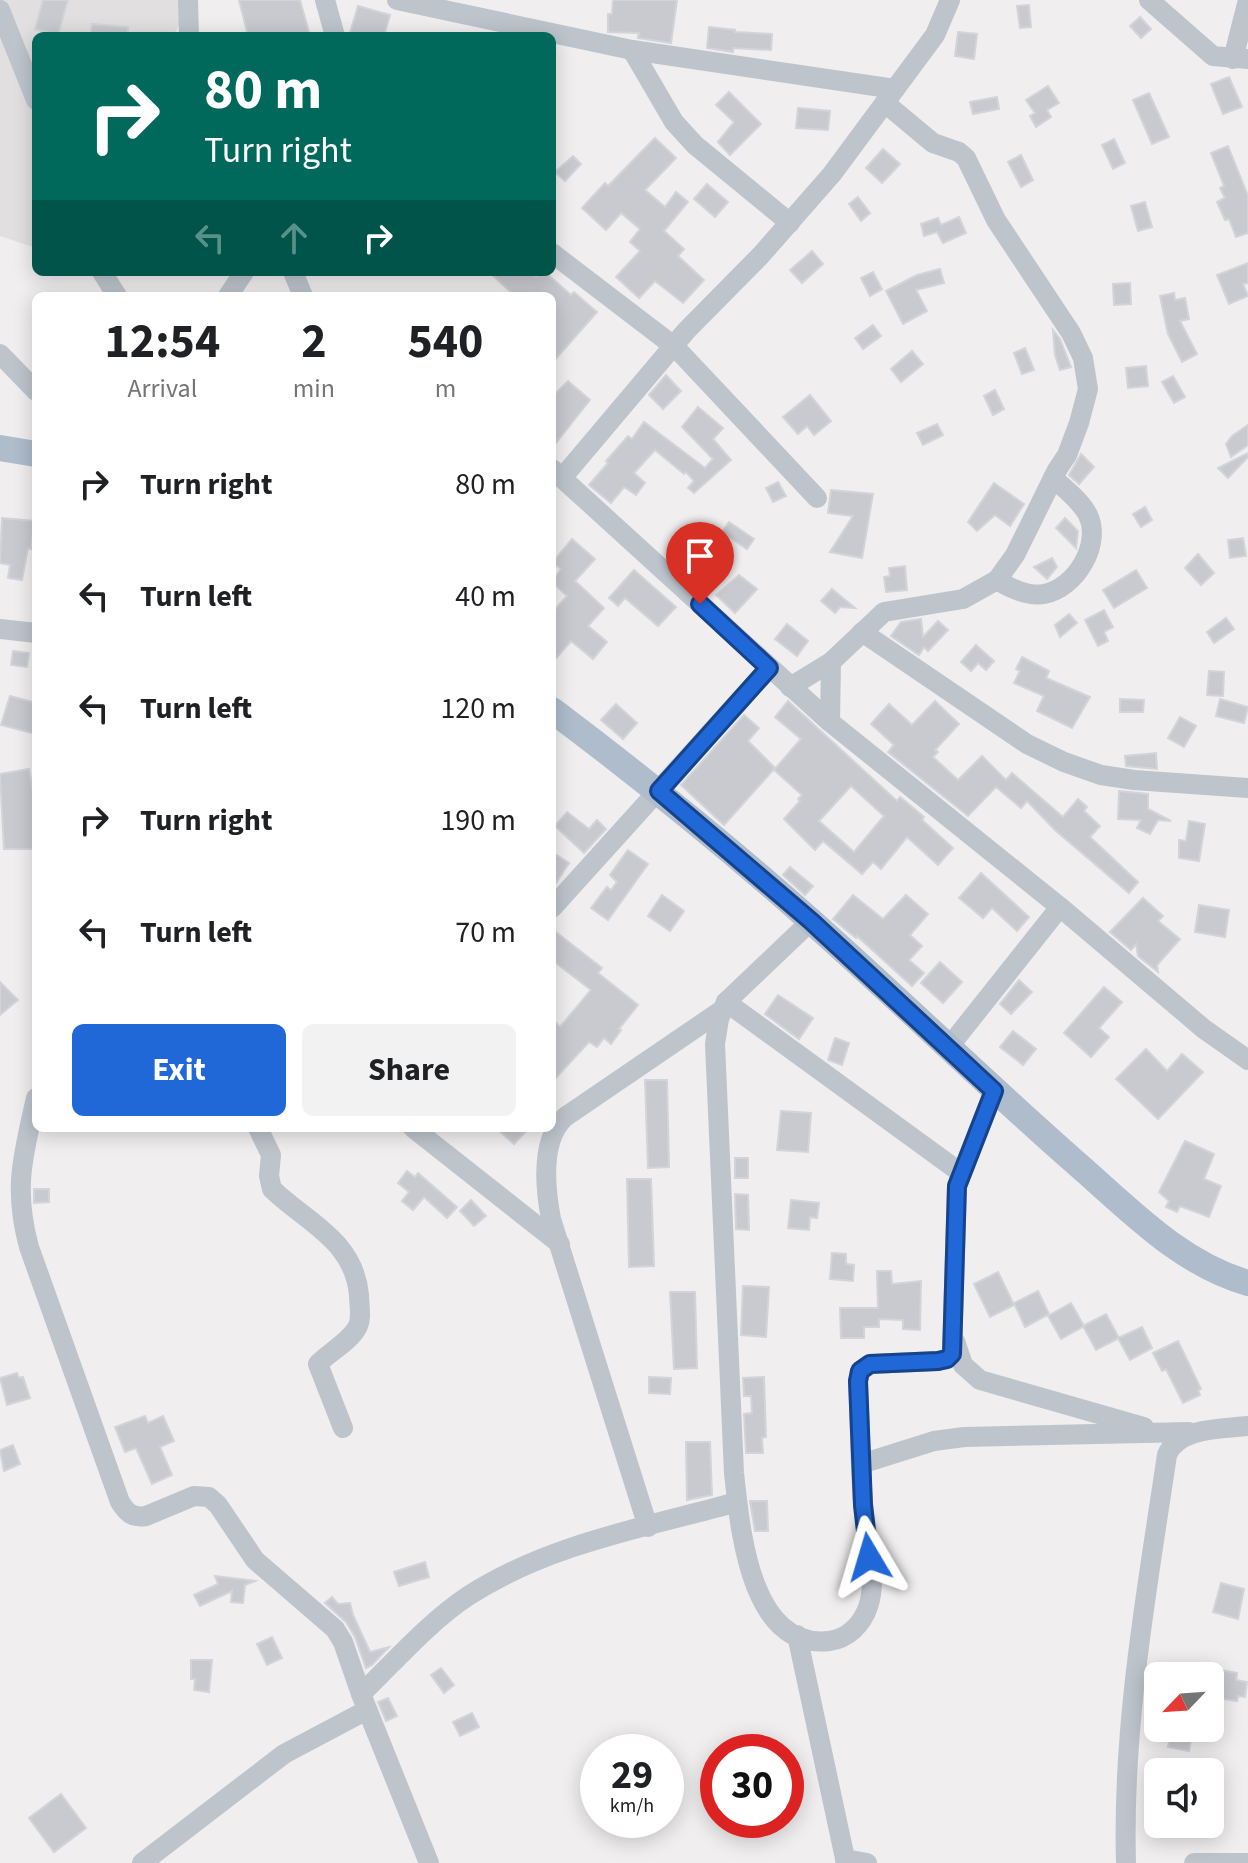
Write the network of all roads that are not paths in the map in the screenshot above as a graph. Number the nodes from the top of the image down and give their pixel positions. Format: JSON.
{"nodes":[{"id":1,"x":188,"y":0,"type":"edge"},
{"id":2,"x":325,"y":0,"type":"edge"},
{"id":3,"x":397,"y":0,"type":"edge"},
{"id":4,"x":950,"y":0,"type":"edge"},
{"id":5,"x":1149,"y":0,"type":"edge"},
{"id":6,"x":1248,"y":0,"type":"edge"},
{"id":7,"x":0,"y":10,"type":"edge"},
{"id":8,"x":189,"y":32,"type":"edge"},
{"id":9,"x":334,"y":32,"type":"edge"},
{"id":10,"x":547,"y":32,"type":"edge"},
{"id":11,"x":556,"y":34,"type":"edge"},
{"id":12,"x":632,"y":50,"type":"junction"},
{"id":13,"x":1240,"y":59,"type":"edge"},
{"id":14,"x":32,"y":90,"type":"edge"},
{"id":15,"x":890,"y":96,"type":"junction"},
{"id":16,"x":790,"y":223,"type":"junction"},
{"id":17,"x":556,"y":256,"type":"edge"},
{"id":18,"x":675,"y":347,"type":"junction"},
{"id":19,"x":2,"y":357,"type":"edge"},
{"id":20,"x":32,"y":387,"type":"edge"},
{"id":21,"x":0,"y":448,"type":"edge"},
{"id":22,"x":32,"y":453,"type":"edge"},
{"id":23,"x":557,"y":473,"type":"edge"},
{"id":24,"x":1053,"y":478,"type":"junction"},
{"id":25,"x":817,"y":498,"type":"dead end"},
{"id":26,"x":997,"y":580,"type":"junction"},
{"id":27,"x":0,"y":629,"type":"edge"},
{"id":28,"x":862,"y":632,"type":"junction"},
{"id":29,"x":32,"y":633,"type":"edge"},
{"id":30,"x":831,"y":662,"type":"junction"},
{"id":31,"x":769,"y":668,"type":"junction"},
{"id":32,"x":790,"y":687,"type":"junction"},
{"id":33,"x":556,"y":713,"type":"edge"},
{"id":34,"x":830,"y":722,"type":"junction"},
{"id":35,"x":1248,"y":788,"type":"edge"},
{"id":36,"x":659,"y":791,"type":"junction"},
{"id":37,"x":556,"y":904,"type":"edge"},
{"id":38,"x":1060,"y":907,"type":"junction"},
{"id":39,"x":811,"y":921,"type":"junction"},
{"id":40,"x":724,"y":1006,"type":"junction"},
{"id":41,"x":948,"y":1048,"type":"junction"},
{"id":42,"x":1248,"y":1060,"type":"edge"},
{"id":43,"x":994,"y":1091,"type":"junction"},
{"id":44,"x":32,"y":1116,"type":"edge"},
{"id":45,"x":556,"y":1117,"type":"edge"},
{"id":46,"x":260,"y":1132,"type":"edge"},
{"id":47,"x":418,"y":1132,"type":"edge"},
{"id":48,"x":552,"y":1132,"type":"edge"},
{"id":49,"x":0,"y":1157,"type":"edge"},
{"id":50,"x":21,"y":1164,"type":"junction"},
{"id":51,"x":961,"y":1173,"type":"junction"},
{"id":52,"x":560,"y":1244,"type":"junction"},
{"id":53,"x":1248,"y":1283,"type":"edge"},
{"id":54,"x":953,"y":1335,"type":"junction"},
{"id":55,"x":1248,"y":1426,"type":"edge"},
{"id":56,"x":343,"y":1428,"type":"dead end"},
{"id":57,"x":1200,"y":1432,"type":"junction"},
{"id":58,"x":1164,"y":1433,"type":"junction"},
{"id":59,"x":861,"y":1464,"type":"junction"},
{"id":60,"x":737,"y":1502,"type":"junction"},
{"id":61,"x":648,"y":1527,"type":"junction"},
{"id":62,"x":797,"y":1635,"type":"junction"},
{"id":63,"x":364,"y":1702,"type":"junction"},
{"id":64,"x":845,"y":1861,"type":"edge"},
{"id":65,"x":142,"y":1863,"type":"edge"},
{"id":66,"x":429,"y":1863,"type":"edge"},
{"id":67,"x":867,"y":1863,"type":"edge"},
{"id":68,"x":1126,"y":1863,"type":"edge"},
{"id":69,"x":1194,"y":1863,"type":"edge"},
{"id":70,"x":1248,"y":1863,"type":"edge"}],
"edges":[{"from":1,"to":8,"type":"street"},
{"from":2,"to":9,"type":"street"},
{"from":3,"to":10,"type":"street"},
{"from":4,"to":15,"type":"street"},
{"from":5,"to":13,"type":"street"},
{"from":6,"to":13,"type":"street"},
{"from":7,"to":14,"type":"street"},
{"from":11,"to":12,"type":"street"},
{"from":12,"to":15,"type":"street"},
{"from":12,"to":16,"type":"street"},
{"from":15,"to":16,"type":"street"},
{"from":15,"to":24,"type":"street"},
{"from":16,"to":18,"type":"street"},
{"from":17,"to":18,"type":"street"},
{"from":18,"to":23,"type":"street"},
{"from":18,"to":25,"type":"street"},
{"from":19,"to":20,"type":"street"},
{"from":21,"to":22,"type":"main road"},
{"from":23,"to":31,"type":"street"},
{"from":24,"to":26,"type":"street"},
{"from":24,"to":26,"type":"street"},
{"from":26,"to":28,"type":"street"},
{"from":27,"to":29,"type":"street"},
{"from":28,"to":30,"type":"street"},
{"from":28,"to":35,"type":"street"},
{"from":30,"to":32,"type":"street"},
{"from":30,"to":34,"type":"street"},
{"from":31,"to":32,"type":"street"},
{"from":31,"to":36,"type":"street"},
{"from":32,"to":34,"type":"street"},
{"from":33,"to":36,"type":"main road"},
{"from":34,"to":38,"type":"street"},
{"from":36,"to":37,"type":"street"},
{"from":36,"to":39,"type":"main road"},
{"from":38,"to":41,"type":"street"},
{"from":38,"to":42,"type":"street"},
{"from":39,"to":40,"type":"street"},
{"from":39,"to":41,"type":"main road"},
{"from":40,"to":45,"type":"street"},
{"from":40,"to":51,"type":"street"},
{"from":40,"to":60,"type":"street"},
{"from":41,"to":43,"type":"main road"},
{"from":43,"to":51,"type":"street"},
{"from":43,"to":53,"type":"main road"},
{"from":44,"to":50,"type":"street"},
{"from":46,"to":56,"type":"street"},
{"from":47,"to":52,"type":"street"},
{"from":48,"to":52,"type":"street"},
{"from":49,"to":50,"type":"street"},
{"from":50,"to":63,"type":"street"},
{"from":51,"to":54,"type":"street"},
{"from":52,"to":61,"type":"street"},
{"from":54,"to":58,"type":"street"},
{"from":54,"to":59,"type":"street"},
{"from":55,"to":57,"type":"street"},
{"from":57,"to":58,"type":"street"},
{"from":57,"to":68,"type":"street"},
{"from":58,"to":59,"type":"street"},
{"from":59,"to":62,"type":"street"},
{"from":60,"to":61,"type":"street"},
{"from":60,"to":62,"type":"street"},
{"from":61,"to":63,"type":"street"},
{"from":62,"to":64,"type":"street"},
{"from":63,"to":65,"type":"street"},
{"from":63,"to":66,"type":"street"},
{"from":64,"to":67,"type":"street"},
{"from":69,"to":70,"type":"street"}]}
